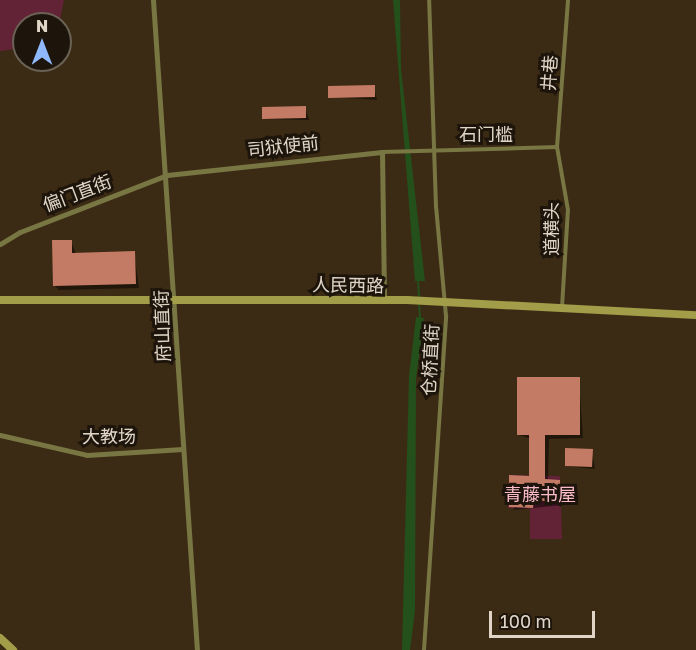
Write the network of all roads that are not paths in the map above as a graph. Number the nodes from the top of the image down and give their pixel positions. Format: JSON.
{"nodes":[{"id":1,"x":153,"y":0,"type":"edge"},
{"id":2,"x":429,"y":0,"type":"edge"},
{"id":3,"x":568,"y":0,"type":"edge"},
{"id":4,"x":437,"y":147,"type":"junction"},
{"id":5,"x":557,"y":147,"type":"junction"},
{"id":6,"x":402,"y":150,"type":"joint"},
{"id":7,"x":382,"y":152,"type":"junction"},
{"id":8,"x":167,"y":175,"type":"junction"},
{"id":9,"x":0,"y":244,"type":"edge"},
{"id":10,"x":177,"y":299,"type":"junction"},
{"id":11,"x":0,"y":300,"type":"edge"},
{"id":12,"x":384,"y":300,"type":"junction"},
{"id":13,"x":441,"y":302,"type":"junction"},
{"id":14,"x":561,"y":310,"type":"junction"},
{"id":15,"x":696,"y":315,"type":"edge"},
{"id":16,"x":0,"y":435,"type":"edge"},
{"id":17,"x":183,"y":449,"type":"junction"},
{"id":18,"x":0,"y":638,"type":"edge"},
{"id":19,"x":13,"y":650,"type":"edge"},
{"id":20,"x":197,"y":650,"type":"edge"},
{"id":21,"x":424,"y":650,"type":"edge"}],
"edges":[{"from":1,"to":8,"type":"street","name":"府山直街"},
{"from":2,"to":4,"type":"street","name":"仓桥直街"},
{"from":3,"to":5,"type":"street","name":"井巷"},
{"from":4,"to":5,"type":"street","name":"石门槛"},
{"from":4,"to":6,"type":"street","name":"石门槛"},
{"from":4,"to":13,"type":"street","name":"仓桥直街"},
{"from":5,"to":14,"type":"street","name":"道横头"},
{"from":6,"to":7,"type":"street","name":"司狱使前"},
{"from":7,"to":8,"type":"street","name":"司狱使前"},
{"from":7,"to":12,"type":"street"},
{"from":8,"to":9,"type":"street","name":"偏门直街"},
{"from":8,"to":10,"type":"street","name":"府山直街"},
{"from":10,"to":11,"type":"main road","name":"人民西路"},
{"from":10,"to":12,"type":"main road","name":"人民西路"},
{"from":10,"to":17,"type":"street","name":"府山直街"},
{"from":12,"to":13,"type":"main road","name":"人民西路"},
{"from":13,"to":14,"type":"main road","name":"人民西路"},
{"from":13,"to":21,"type":"street","name":"仓桥直街"},
{"from":14,"to":15,"type":"main road","name":"人民西路"},
{"from":16,"to":17,"type":"street","name":"大教场"},
{"from":17,"to":20,"type":"street","name":"府山直街"},
{"from":18,"to":19,"type":"main road"}]}
